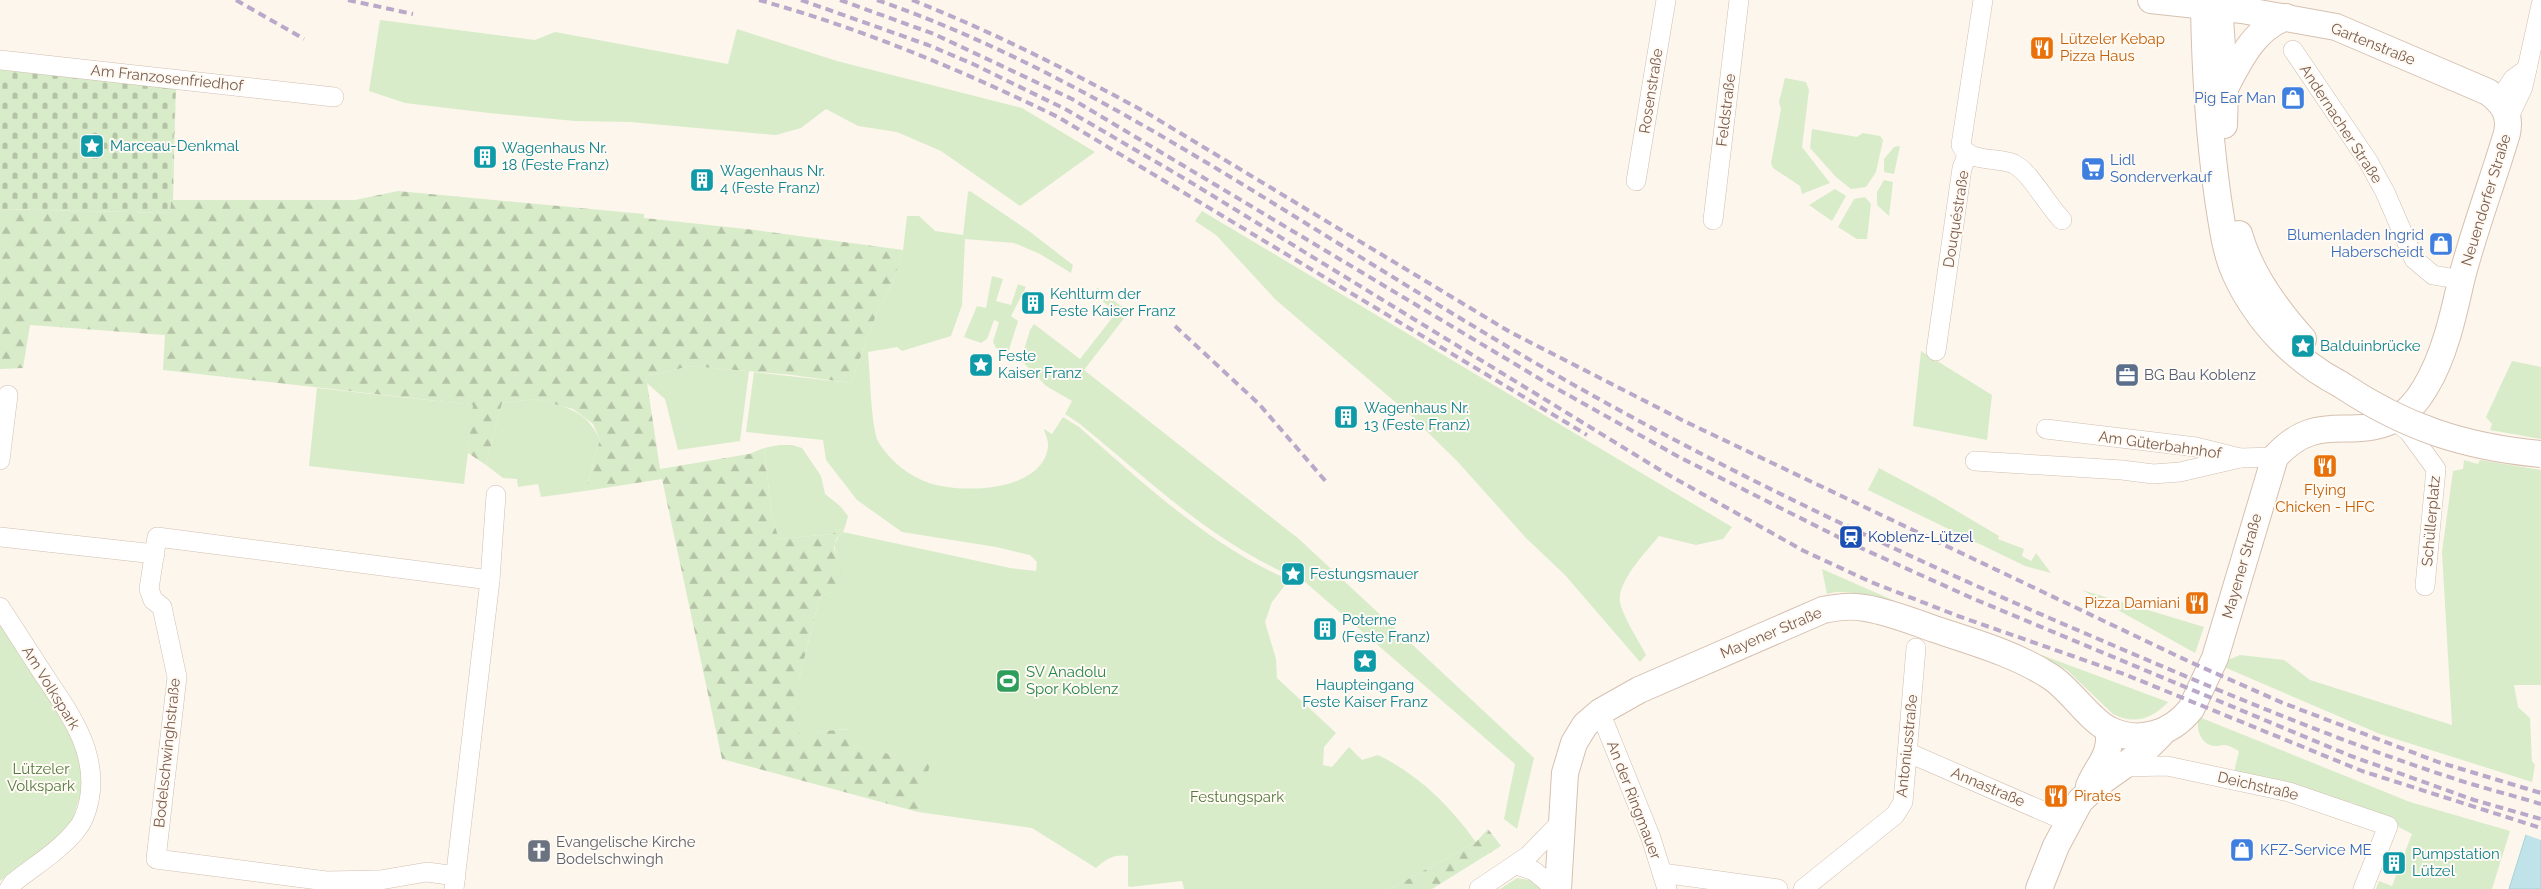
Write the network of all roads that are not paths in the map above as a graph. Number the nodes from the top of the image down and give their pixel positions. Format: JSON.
{"nodes":[{"id":1,"x":1666,"y":0,"type":"edge"},
{"id":2,"x":1739,"y":0,"type":"edge"},
{"id":3,"x":1983,"y":0,"type":"edge"},
{"id":4,"x":2155,"y":1,"type":"edge"},
{"id":5,"x":2212,"y":4,"type":"edge"},
{"id":6,"x":2541,"y":4,"type":"edge"},
{"id":7,"x":2286,"y":18,"type":"junction"},
{"id":8,"x":2293,"y":50,"type":"dead end"},
{"id":9,"x":2205,"y":52,"type":"junction"},
{"id":10,"x":0,"y":60,"type":"edge"},
{"id":11,"x":2534,"y":71,"type":"edge"},
{"id":12,"x":2225,"y":88,"type":"junction"},
{"id":13,"x":334,"y":97,"type":"dead end"},
{"id":14,"x":2503,"y":108,"type":"junction"},
{"id":15,"x":1968,"y":153,"type":"junction"},
{"id":16,"x":1636,"y":181,"type":"dead end"},
{"id":17,"x":1713,"y":220,"type":"dead end"},
{"id":18,"x":2062,"y":220,"type":"dead end"},
{"id":19,"x":2243,"y":269,"type":"junction"},
{"id":20,"x":2462,"y":280,"type":"junction"},
{"id":21,"x":1936,"y":351,"type":"dead end"},
{"id":22,"x":8,"y":395,"type":"dead end"},
{"id":23,"x":2394,"y":420,"type":"junction"},
{"id":24,"x":2046,"y":429,"type":"dead end"},
{"id":25,"x":2541,"y":454,"type":"edge"},
{"id":26,"x":2275,"y":457,"type":"junction"},
{"id":27,"x":2240,"y":458,"type":"junction"},
{"id":28,"x":0,"y":460,"type":"edge"},
{"id":29,"x":1975,"y":461,"type":"dead end"},
{"id":30,"x":496,"y":495,"type":"dead end"},
{"id":31,"x":0,"y":537,"type":"edge"},
{"id":32,"x":155,"y":554,"type":"junction"},
{"id":33,"x":490,"y":580,"type":"junction"},
{"id":34,"x":2425,"y":586,"type":"dead end"},
{"id":35,"x":0,"y":608,"type":"edge"},
{"id":36,"x":1916,"y":648,"type":"dead end"},
{"id":37,"x":1600,"y":712,"type":"junction"},
{"id":38,"x":2109,"y":730,"type":"junction"},
{"id":39,"x":2161,"y":734,"type":"junction"},
{"id":40,"x":1909,"y":753,"type":"junction"},
{"id":41,"x":2124,"y":767,"type":"junction"},
{"id":42,"x":2085,"y":796,"type":"junction"},
{"id":43,"x":1561,"y":822,"type":"junction"},
{"id":44,"x":2068,"y":822,"type":"junction"},
{"id":45,"x":1517,"y":865,"type":"junction"},
{"id":46,"x":1664,"y":881,"type":"edge"},
{"id":47,"x":455,"y":882,"type":"edge"},
{"id":48,"x":10,"y":889,"type":"edge"},
{"id":49,"x":1479,"y":889,"type":"edge"},
{"id":50,"x":1557,"y":889,"type":"edge"},
{"id":51,"x":1778,"y":889,"type":"edge"},
{"id":52,"x":1803,"y":889,"type":"edge"},
{"id":53,"x":2039,"y":889,"type":"edge"},
{"id":54,"x":2364,"y":889,"type":"edge"}],
"edges":[{"from":1,"to":16,"type":"street","name":"Rosenstraße"},
{"from":2,"to":17,"type":"street","name":"Feldstraße"},
{"from":3,"to":15,"type":"street","name":"Douquéstraße"},
{"from":4,"to":5,"type":"street"},
{"from":4,"to":9,"type":"street"},
{"from":5,"to":7,"type":"street","name":"Gartenstraße"},
{"from":5,"to":9,"type":"street"},
{"from":5,"to":12,"type":"street"},
{"from":6,"to":11,"type":"street","name":"Neuendorfer Straße"},
{"from":7,"to":12,"type":"street"},
{"from":7,"to":14,"type":"street","name":"Gartenstraße"},
{"from":8,"to":20,"type":"street","name":"Andernacher Straße"},
{"from":9,"to":19,"type":"street"},
{"from":10,"to":13,"type":"street","name":"Am Franzosenfriedhof"},
{"from":11,"to":14,"type":"street","name":"Neuendorfer Straße"},
{"from":12,"to":19,"type":"street"},
{"from":14,"to":20,"type":"street","name":"Neuendorfer Straße"},
{"from":15,"to":18,"type":"street"},
{"from":15,"to":21,"type":"street","name":"Douquéstraße"},
{"from":19,"to":25,"type":"street","bridge":true},
{"from":20,"to":23,"type":"street"},
{"from":22,"to":28,"type":"street"},
{"from":23,"to":26,"type":"street","name":"Mayener Straße"},
{"from":23,"to":34,"type":"street","name":"Schüllerplatz"},
{"from":24,"to":27,"type":"street","name":"Am Güterbahnhof"},
{"from":26,"to":27,"type":"street","name":"Am Güterbahnhof"},
{"from":26,"to":39,"type":"street","name":"Mayener Straße"},
{"from":27,"to":29,"type":"street"},
{"from":30,"to":33,"type":"street","name":"Bodelschwinghstraße"},
{"from":31,"to":32,"type":"street"},
{"from":32,"to":33,"type":"street","name":"Bodelschwinghstraße"},
{"from":32,"to":47,"type":"street","name":"Bodelschwinghstraße"},
{"from":33,"to":47,"type":"street","name":"Bodelschwinghstraße"},
{"from":35,"to":48,"type":"street","name":"Am Volkspark"},
{"from":36,"to":40,"type":"street","name":"Antoniusstraße"},
{"from":37,"to":38,"type":"street","name":"Mayener Straße"},
{"from":37,"to":43,"type":"street","name":"Mayener Straße"},
{"from":37,"to":46,"type":"street","name":"An der Ringmauer"},
{"from":38,"to":39,"type":"street","name":"Mayener Straße"},
{"from":38,"to":42,"type":"street"},
{"from":39,"to":41,"type":"street"},
{"from":40,"to":44,"type":"street","name":"Annastraße"},
{"from":40,"to":52,"type":"street","name":"Antoniusstraße"},
{"from":41,"to":42,"type":"street"},
{"from":41,"to":54,"type":"street","name":"Deichstraße"},
{"from":42,"to":44,"type":"street"},
{"from":43,"to":45,"type":"street"},
{"from":43,"to":50,"type":"street","name":"Mayener Straße"},
{"from":44,"to":53,"type":"street"},
{"from":45,"to":49,"type":"street"},
{"from":45,"to":50,"type":"street","name":"Mayener Straße"},
{"from":46,"to":51,"type":"street"}]}
